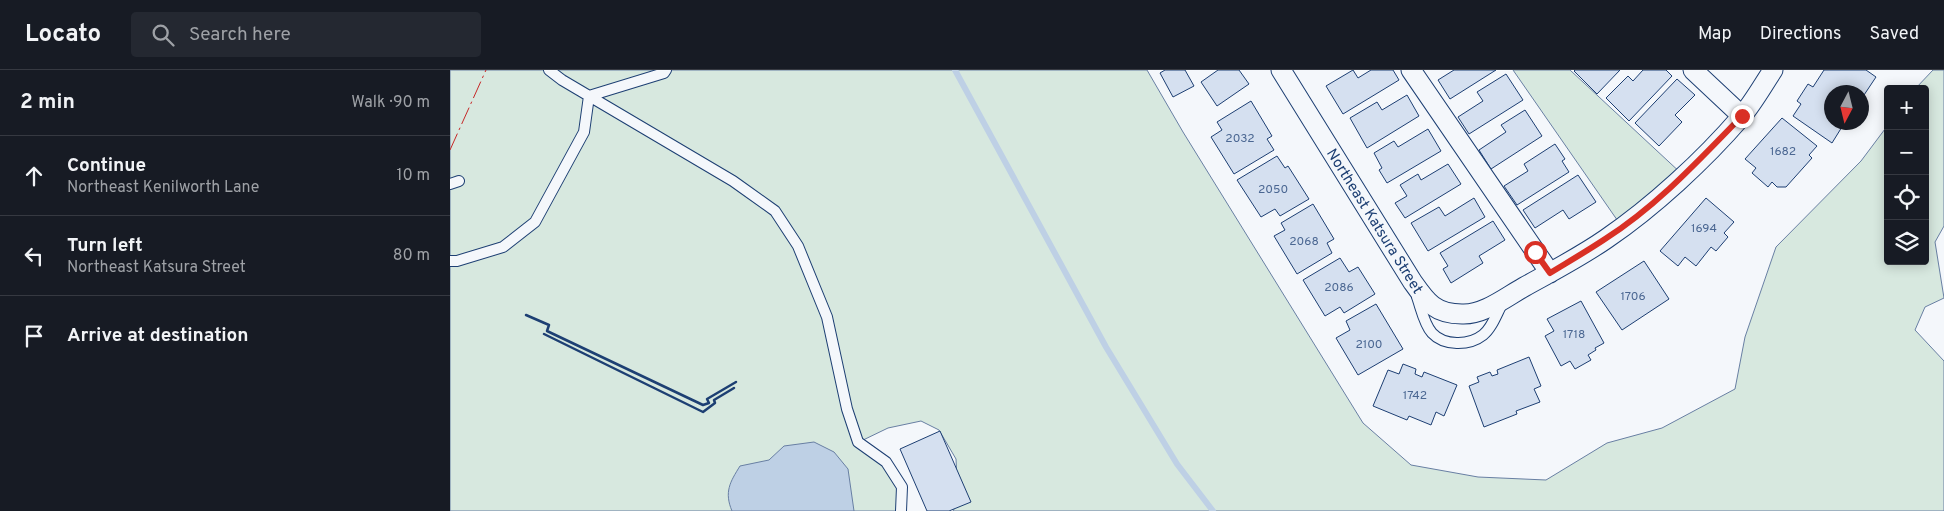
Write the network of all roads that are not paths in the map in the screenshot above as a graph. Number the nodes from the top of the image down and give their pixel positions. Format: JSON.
{"nodes":[{"id":1,"x":549,"y":70,"type":"edge"},
{"id":2,"x":666,"y":70,"type":"edge"},
{"id":3,"x":1411,"y":70,"type":"edge"},
{"id":4,"x":1693,"y":70,"type":"edge"},
{"id":5,"x":1773,"y":70,"type":"edge"},
{"id":6,"x":1285,"y":71,"type":"edge"},
{"id":7,"x":589,"y":96,"type":"junction"},
{"id":8,"x":1742,"y":116,"type":"junction"},
{"id":9,"x":450,"y":261,"type":"edge"},
{"id":10,"x":1550,"y":273,"type":"junction"},
{"id":11,"x":1412,"y":281,"type":"junction"},
{"id":12,"x":1506,"y":297,"type":"junction"},
{"id":13,"x":901,"y":511,"type":"edge"}],
"edges":[{"from":1,"to":7,"type":"lane"},
{"from":2,"to":7,"type":"lane"},
{"from":3,"to":10,"type":"street"},
{"from":4,"to":8,"type":"street"},
{"from":5,"to":8,"type":"street","name":"Northeast Katsura Street"},
{"from":6,"to":11,"type":"street","name":"Northeast Katsura Street"},
{"from":7,"to":9,"type":"lane"},
{"from":7,"to":13,"type":"lane"},
{"from":8,"to":10,"type":"street","name":"Northeast Katsura Street"},
{"from":10,"to":12,"type":"street","name":"Northeast Katsura Street"},
{"from":11,"to":12,"type":"street","name":"Northeast Katsura Street"},
{"from":11,"to":12,"type":"lane"}]}
